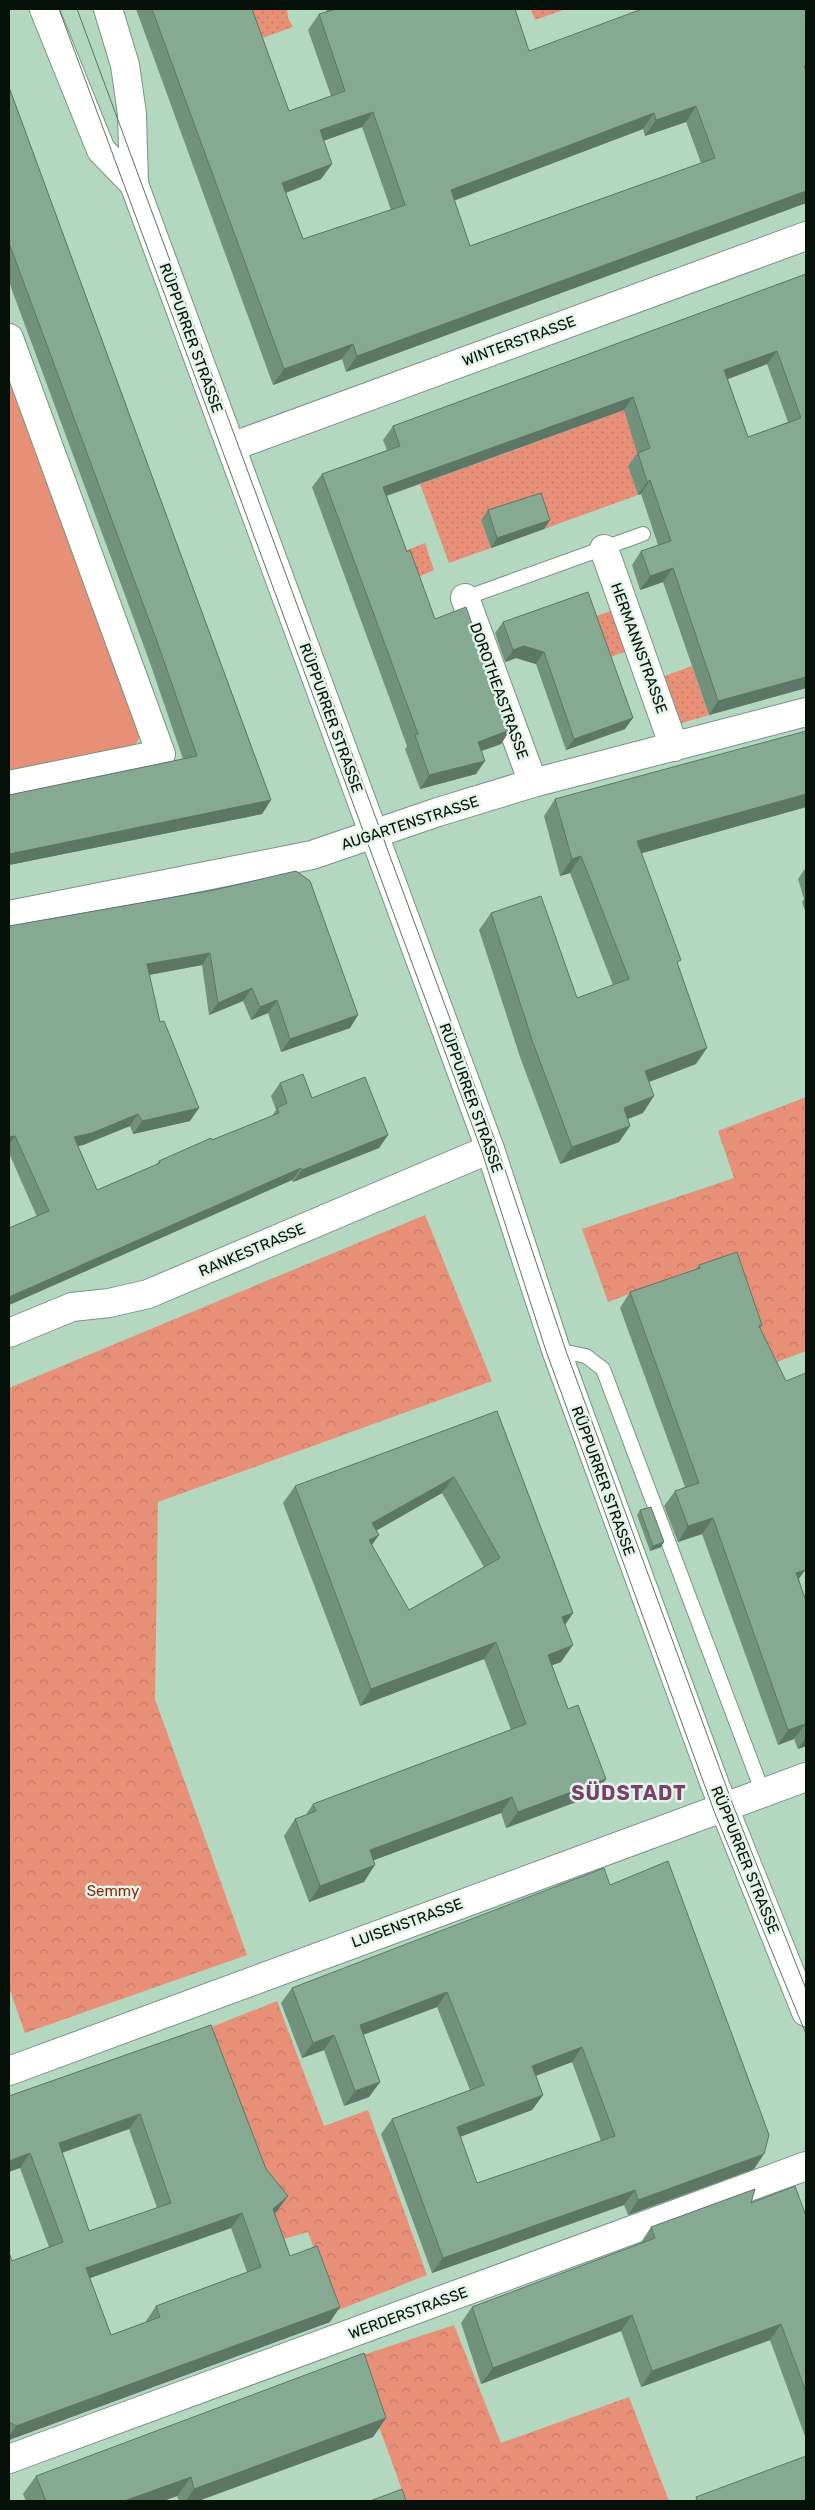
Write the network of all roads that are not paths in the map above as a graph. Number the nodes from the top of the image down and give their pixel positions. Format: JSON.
{"nodes":[{"id":1,"x":44,"y":9,"type":"edge"},
{"id":2,"x":108,"y":9,"type":"edge"},
{"id":3,"x":134,"y":184,"type":"junction"},
{"id":4,"x":806,"y":236,"type":"edge"},
{"id":5,"x":9,"y":338,"type":"edge"},
{"id":6,"x":231,"y":447,"type":"junction"},
{"id":7,"x":644,"y":534,"type":"dead end"},
{"id":8,"x":604,"y":549,"type":"junction"},
{"id":9,"x":465,"y":598,"type":"joint"},
{"id":10,"x":806,"y":712,"type":"edge"},
{"id":11,"x":674,"y":746,"type":"junction"},
{"id":12,"x":533,"y":783,"type":"junction"},
{"id":13,"x":9,"y":785,"type":"edge"},
{"id":14,"x":374,"y":834,"type":"junction"},
{"id":15,"x":9,"y":915,"type":"edge"},
{"id":16,"x":490,"y":1149,"type":"junction"},
{"id":17,"x":9,"y":1333,"type":"edge"},
{"id":18,"x":556,"y":1350,"type":"junction"},
{"id":19,"x":806,"y":1776,"type":"edge"},
{"id":20,"x":763,"y":1794,"type":"junction"},
{"id":21,"x":723,"y":1808,"type":"junction"},
{"id":22,"x":806,"y":2012,"type":"edge"},
{"id":23,"x":9,"y":2072,"type":"edge"},
{"id":24,"x":806,"y":2166,"type":"edge"},
{"id":25,"x":9,"y":2459,"type":"edge"}],
"edges":[{"from":1,"to":3,"type":"street","name":"RÜPPURRER STRASSE"},
{"from":2,"to":3,"type":"street","name":"RÜPPURRER STRASSE"},
{"from":3,"to":6,"type":"street","name":"RÜPPURRER STRASSE"},
{"from":4,"to":6,"type":"street","name":"WINTERSTRASSE"},
{"from":5,"to":13,"type":"street"},
{"from":6,"to":14,"type":"street","name":"RÜPPURRER STRASSE"},
{"from":7,"to":8,"type":"lane"},
{"from":8,"to":9,"type":"lane"},
{"from":8,"to":11,"type":"street","name":"HERMANNSTRASSE"},
{"from":9,"to":12,"type":"street","name":"DOROTHEASTRASSE"},
{"from":10,"to":11,"type":"street","name":"AUGARTENSTRASSE"},
{"from":11,"to":12,"type":"street","name":"AUGARTENSTRASSE"},
{"from":12,"to":14,"type":"street","name":"AUGARTENSTRASSE"},
{"from":14,"to":15,"type":"street","name":"AUGARTENSTRASSE"},
{"from":14,"to":16,"type":"street","name":"RÜPPURRER STRASSE"},
{"from":16,"to":17,"type":"street","name":"RANKESTRASSE"},
{"from":16,"to":18,"type":"street","name":"RÜPPURRER STRASSE"},
{"from":18,"to":20,"type":"lane"},
{"from":18,"to":21,"type":"street","name":"RÜPPURRER STRASSE"},
{"from":19,"to":20,"type":"street","name":"LUISENSTRASSE"},
{"from":20,"to":21,"type":"street","name":"LUISENSTRASSE"},
{"from":21,"to":22,"type":"street","name":"RÜPPURRER STRASSE"},
{"from":21,"to":23,"type":"street","name":"LUISENSTRASSE"},
{"from":24,"to":25,"type":"street","name":"WERDERSTRASSE"}]}
